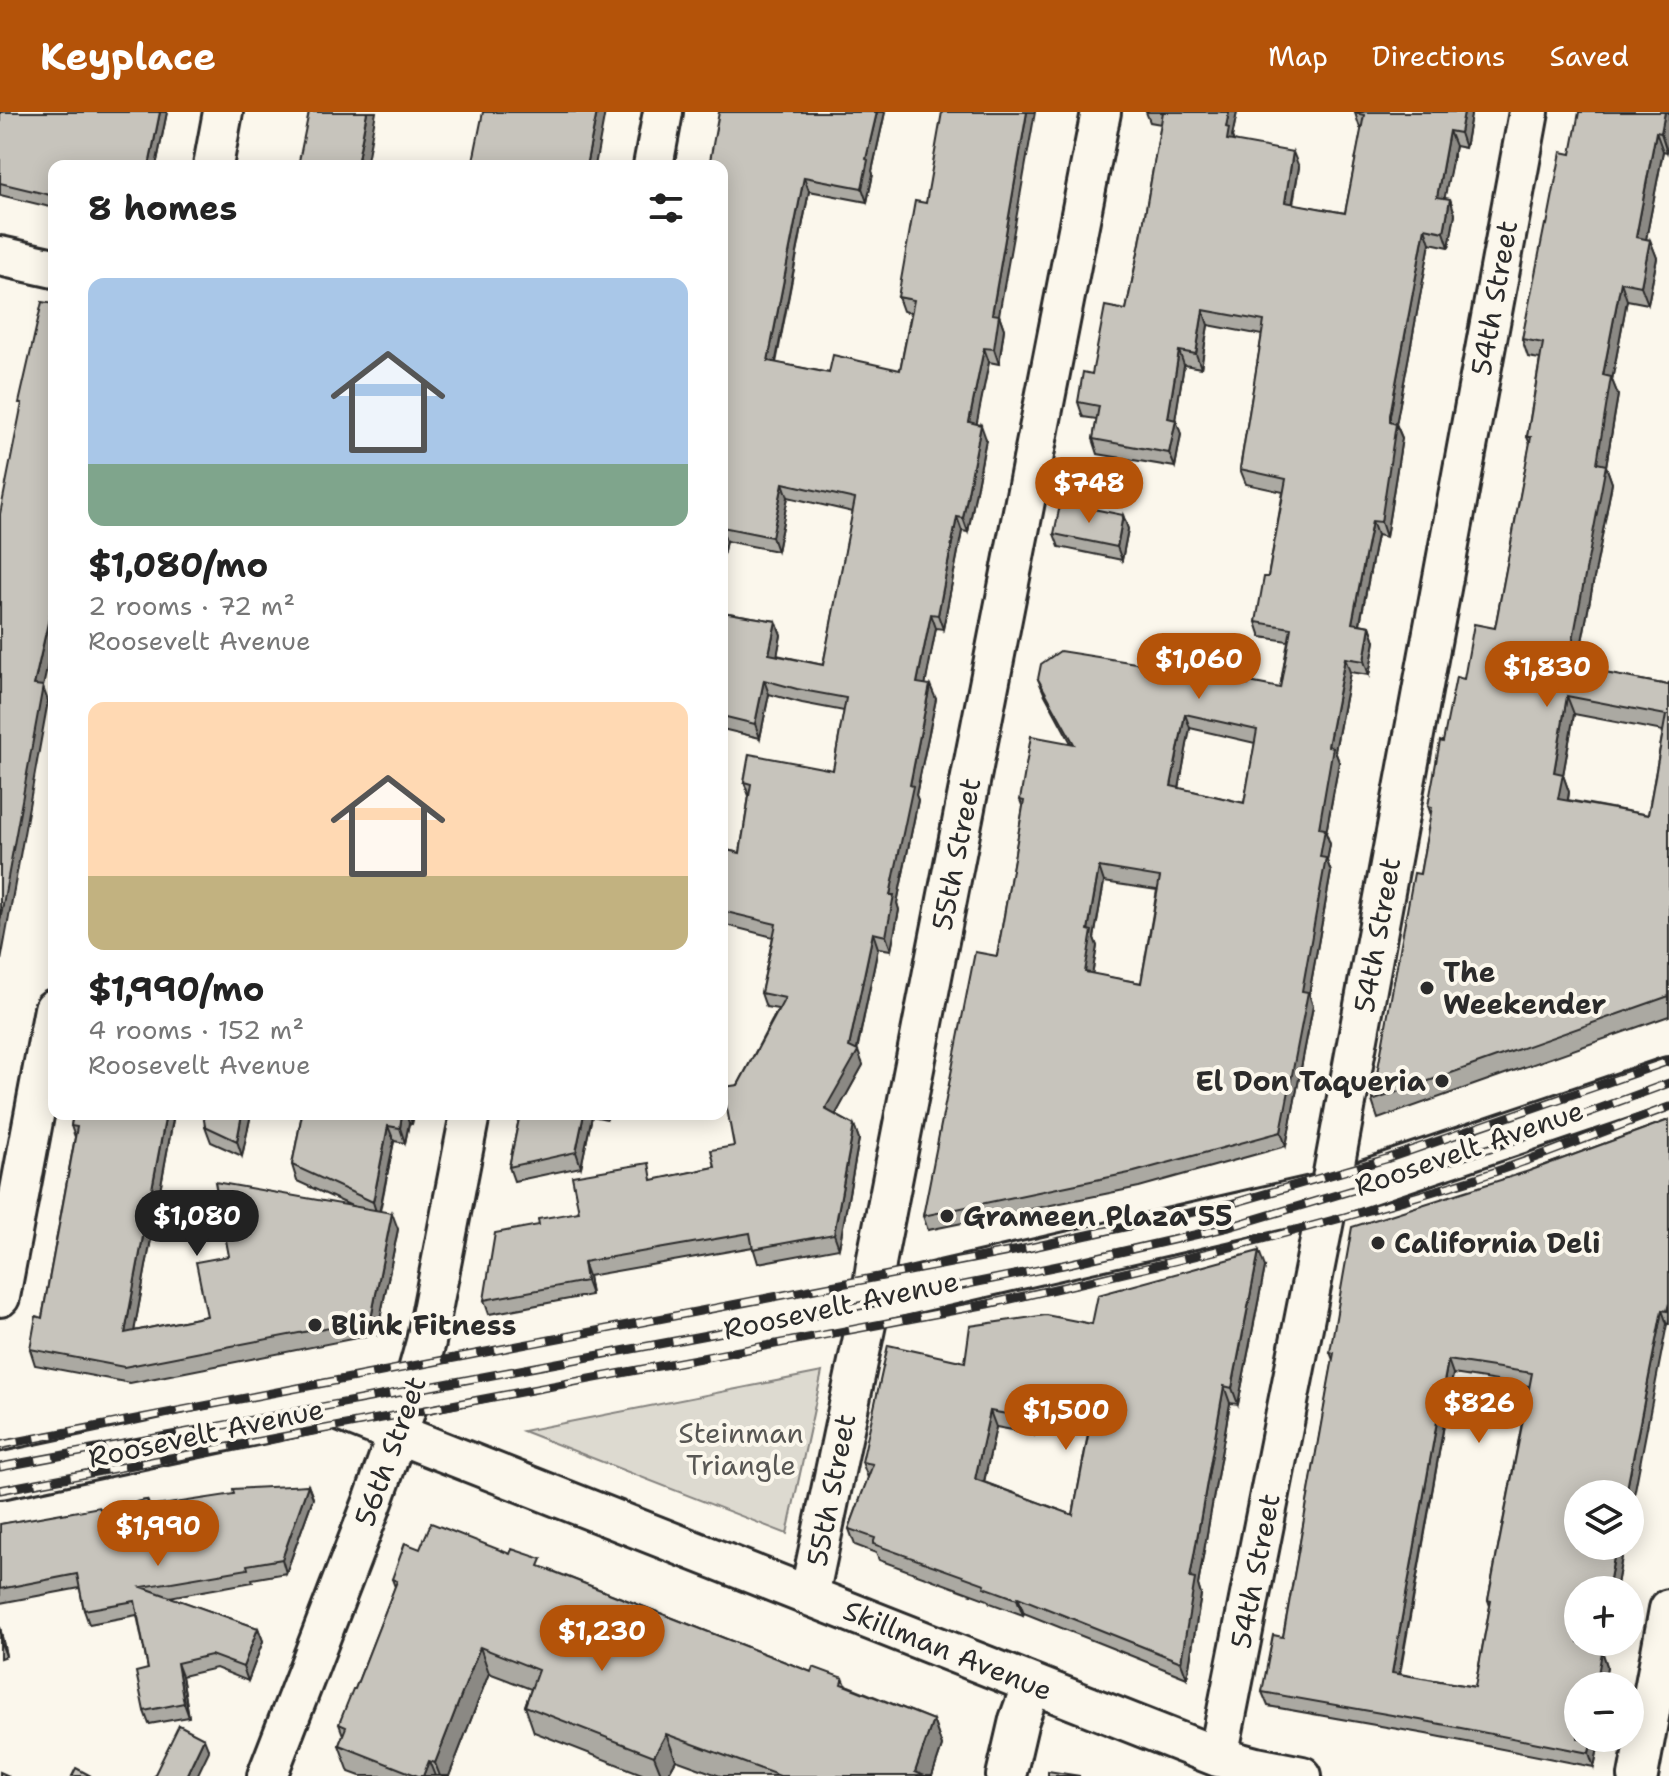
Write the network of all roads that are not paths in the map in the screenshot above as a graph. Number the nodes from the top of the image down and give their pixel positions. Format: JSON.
{"nodes":[{"id":1,"x":223,"y":112,"type":"edge"},
{"id":2,"x":663,"y":112,"type":"edge"},
{"id":3,"x":1101,"y":112,"type":"edge"},
{"id":4,"x":1529,"y":112,"type":"edge"},
{"id":5,"x":214,"y":160,"type":"edge"},
{"id":6,"x":654,"y":160,"type":"edge"},
{"id":7,"x":0,"y":256,"type":"edge"},
{"id":8,"x":48,"y":267,"type":"edge"},
{"id":9,"x":48,"y":1041,"type":"edge"},
{"id":10,"x":1669,"y":1080,"type":"edge"},
{"id":11,"x":469,"y":1120,"type":"edge"},
{"id":12,"x":1329,"y":1195,"type":"junction"},
{"id":13,"x":0,"y":1297,"type":"edge"},
{"id":14,"x":871,"y":1300,"type":"junction"},
{"id":15,"x":405,"y":1412,"type":"junction"},
{"id":16,"x":0,"y":1476,"type":"edge"},
{"id":17,"x":809,"y":1596,"type":"junction"},
{"id":18,"x":1669,"y":1609,"type":"edge"},
{"id":19,"x":1032,"y":1684,"type":"junction"},
{"id":20,"x":1218,"y":1757,"type":"junction"},
{"id":21,"x":267,"y":1776,"type":"edge"},
{"id":22,"x":1006,"y":1776,"type":"edge"},
{"id":23,"x":1302,"y":1776,"type":"edge"},
{"id":24,"x":1638,"y":1776,"type":"edge"}],
"edges":[{"from":1,"to":5,"type":"street"},
{"from":2,"to":6,"type":"street"},
{"from":3,"to":14,"type":"street","name":"55th Street"},
{"from":4,"to":12,"type":"street","name":"54th Street"},
{"from":7,"to":8,"type":"street"},
{"from":9,"to":13,"type":"street"},
{"from":10,"to":12,"type":"main road","name":"Roosevelt Avenue"},
{"from":11,"to":15,"type":"street","name":"56th Street"},
{"from":12,"to":14,"type":"main road","name":"Roosevelt Avenue"},
{"from":12,"to":20,"type":"street","name":"54th Street"},
{"from":14,"to":15,"type":"main road","name":"Roosevelt Avenue"},
{"from":14,"to":17,"type":"street","name":"55th Street"},
{"from":15,"to":16,"type":"main road","name":"Roosevelt Avenue"},
{"from":15,"to":17,"type":"street","name":"Skillman Avenue"},
{"from":15,"to":21,"type":"street","name":"56th Street"},
{"from":17,"to":19,"type":"street","name":"Skillman Avenue"},
{"from":18,"to":24,"type":"street"},
{"from":19,"to":20,"type":"street","name":"Skillman Avenue"},
{"from":19,"to":22,"type":"street"},
{"from":20,"to":23,"type":"street","name":"Skillman Avenue"}]}
